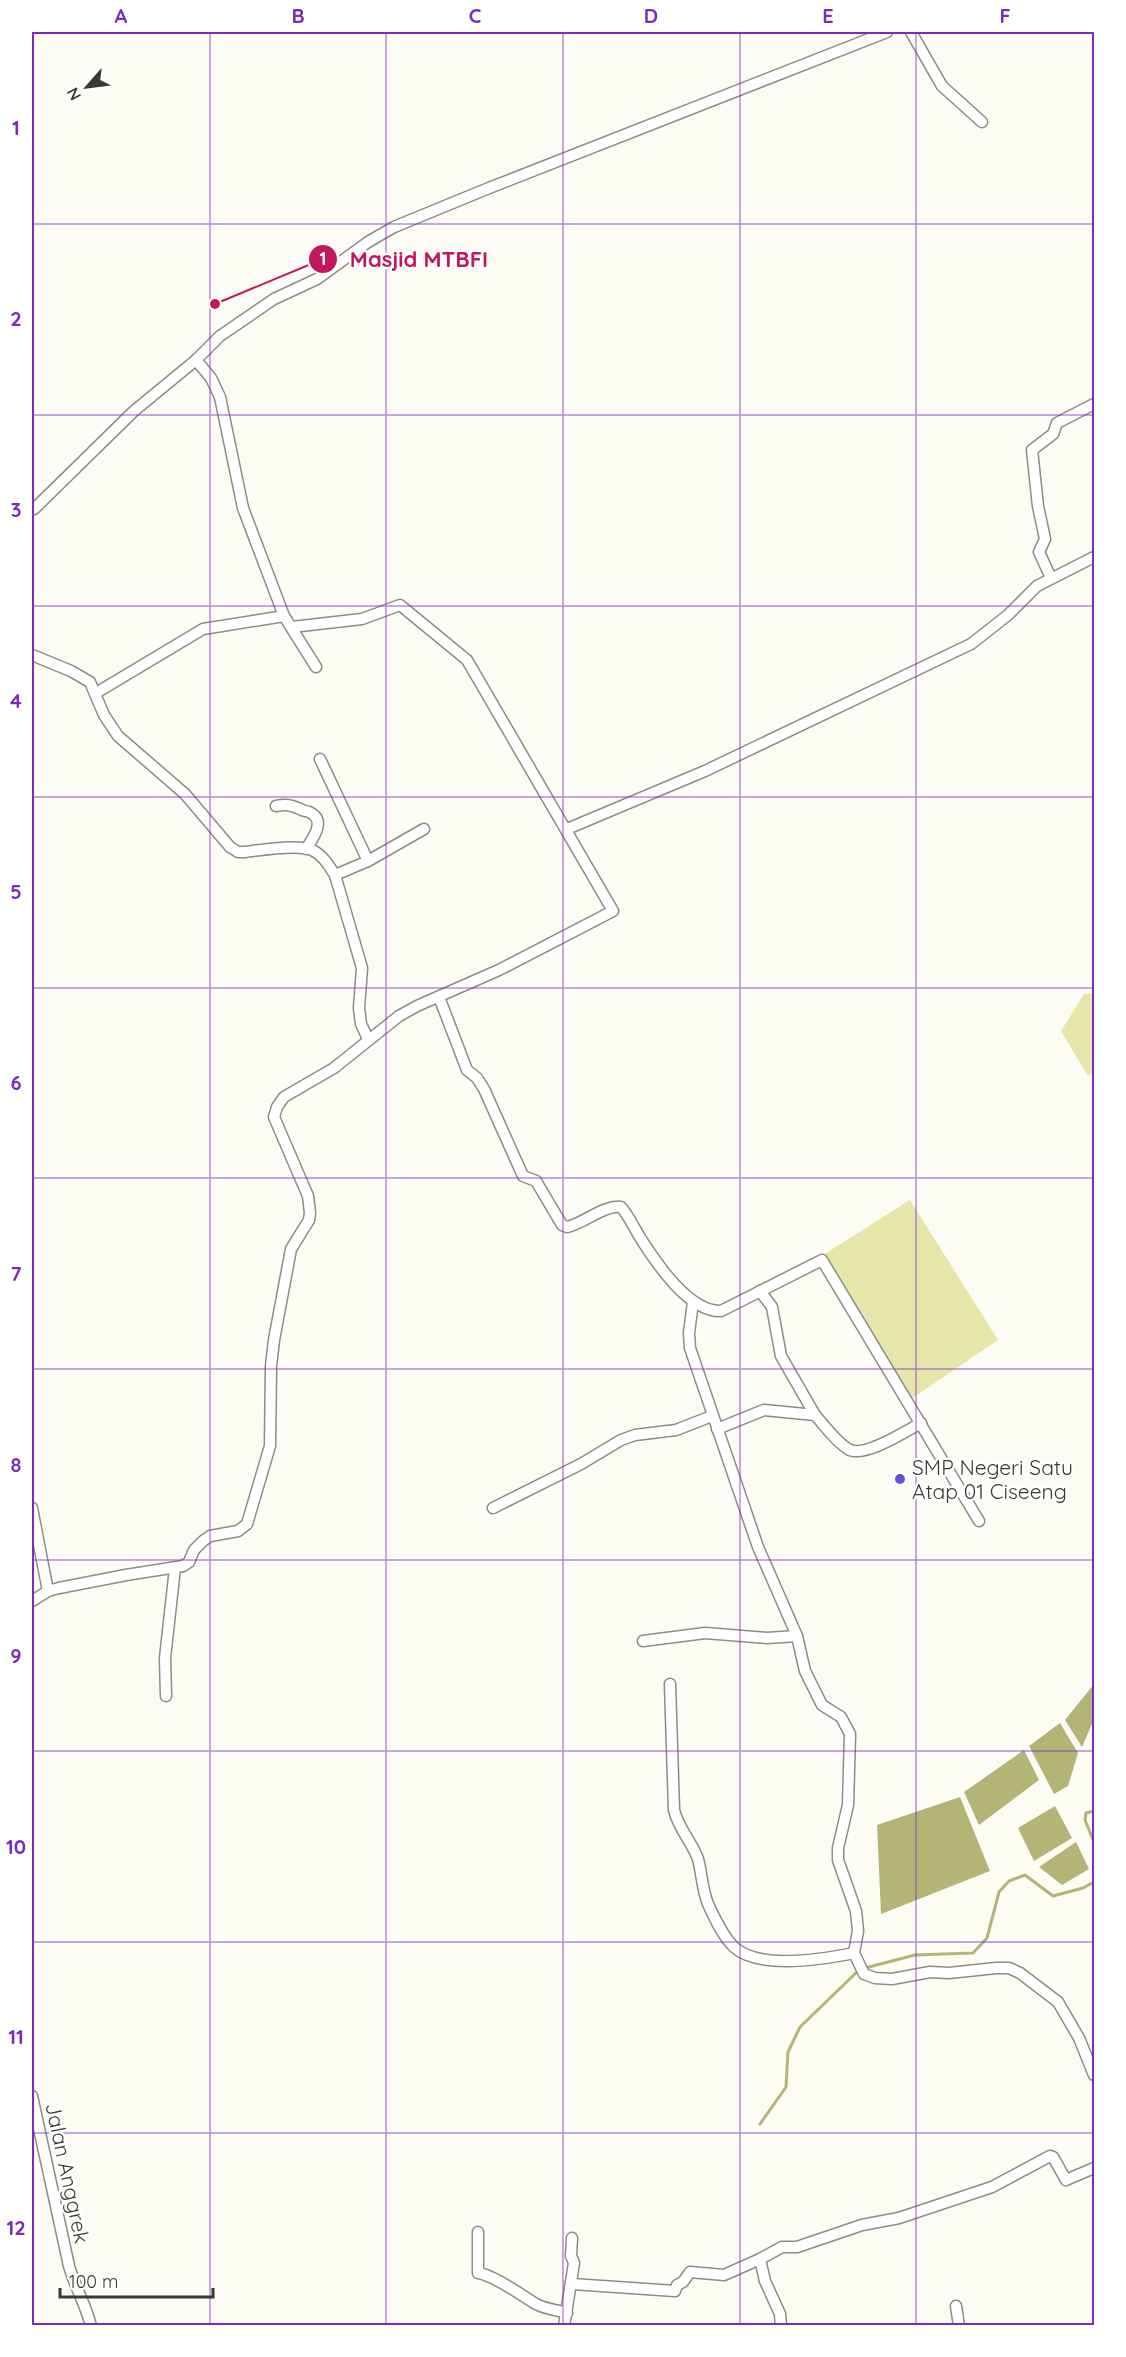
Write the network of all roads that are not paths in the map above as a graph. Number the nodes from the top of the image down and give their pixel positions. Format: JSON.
{"nodes":[{"id":1,"x":887,"y":32,"type":"edge"},
{"id":2,"x":911,"y":32,"type":"edge"},
{"id":3,"x":982,"y":122,"type":"dead end"},
{"id":4,"x":196,"y":360,"type":"junction"},
{"id":5,"x":1095,"y":404,"type":"edge"},
{"id":6,"x":32,"y":510,"type":"edge"},
{"id":7,"x":1095,"y":557,"type":"edge"},
{"id":8,"x":1051,"y":578,"type":"junction"},
{"id":9,"x":284,"y":616,"type":"junction"},
{"id":10,"x":292,"y":627,"type":"junction"},
{"id":11,"x":32,"y":655,"type":"edge"},
{"id":12,"x":316,"y":667,"type":"dead end"},
{"id":13,"x":96,"y":693,"type":"junction"},
{"id":14,"x":320,"y":759,"type":"dead end"},
{"id":15,"x":276,"y":806,"type":"dead end"},
{"id":16,"x":424,"y":829,"type":"dead end"},
{"id":17,"x":567,"y":829,"type":"junction"},
{"id":18,"x":306,"y":849,"type":"junction"},
{"id":19,"x":368,"y":861,"type":"junction"},
{"id":20,"x":335,"y":875,"type":"junction"},
{"id":21,"x":439,"y":997,"type":"junction"},
{"id":22,"x":368,"y":1039,"type":"junction"},
{"id":23,"x":760,"y":1291,"type":"junction"},
{"id":24,"x":693,"y":1302,"type":"junction"},
{"id":25,"x":815,"y":1415,"type":"junction"},
{"id":26,"x":712,"y":1416,"type":"junction"},
{"id":27,"x":921,"y":1423,"type":"junction"},
{"id":28,"x":717,"y":1429,"type":"junction"},
{"id":29,"x":32,"y":1508,"type":"edge"},
{"id":30,"x":493,"y":1508,"type":"dead end"},
{"id":31,"x":980,"y":1521,"type":"dead end"},
{"id":32,"x":175,"y":1569,"type":"junction"},
{"id":33,"x":48,"y":1591,"type":"junction"},
{"id":34,"x":32,"y":1601,"type":"edge"},
{"id":35,"x":797,"y":1636,"type":"junction"},
{"id":36,"x":643,"y":1641,"type":"dead end"},
{"id":37,"x":670,"y":1684,"type":"dead end"},
{"id":38,"x":166,"y":1696,"type":"dead end"},
{"id":39,"x":855,"y":1955,"type":"junction"},
{"id":40,"x":1095,"y":2074,"type":"edge"},
{"id":41,"x":32,"y":2096,"type":"edge"},
{"id":42,"x":36,"y":2133,"type":"edge"},
{"id":43,"x":1095,"y":2168,"type":"edge"},
{"id":44,"x":478,"y":2232,"type":"dead end"},
{"id":45,"x":572,"y":2238,"type":"dead end"},
{"id":46,"x":760,"y":2259,"type":"junction"},
{"id":47,"x":572,"y":2284,"type":"junction"},
{"id":48,"x":956,"y":2306,"type":"dead end"},
{"id":49,"x":567,"y":2313,"type":"junction"},
{"id":50,"x":91,"y":2325,"type":"edge"},
{"id":51,"x":564,"y":2325,"type":"edge"},
{"id":52,"x":781,"y":2325,"type":"edge"},
{"id":53,"x":958,"y":2325,"type":"edge"}],
"edges":[{"from":1,"to":4,"type":"street"},
{"from":2,"to":3,"type":"street"},
{"from":4,"to":6,"type":"street"},
{"from":4,"to":9,"type":"street"},
{"from":5,"to":8,"type":"street"},
{"from":7,"to":8,"type":"street"},
{"from":8,"to":17,"type":"street"},
{"from":9,"to":10,"type":"street"},
{"from":9,"to":13,"type":"street"},
{"from":10,"to":12,"type":"street"},
{"from":10,"to":17,"type":"street"},
{"from":11,"to":13,"type":"street"},
{"from":13,"to":18,"type":"street"},
{"from":14,"to":19,"type":"street"},
{"from":15,"to":18,"type":"street"},
{"from":16,"to":19,"type":"street"},
{"from":17,"to":21,"type":"street"},
{"from":18,"to":20,"type":"street"},
{"from":19,"to":20,"type":"street"},
{"from":20,"to":22,"type":"street"},
{"from":21,"to":22,"type":"street"},
{"from":21,"to":24,"type":"street"},
{"from":22,"to":32,"type":"street"},
{"from":23,"to":24,"type":"street"},
{"from":23,"to":25,"type":"street"},
{"from":23,"to":27,"type":"street"},
{"from":24,"to":26,"type":"street"},
{"from":25,"to":27,"type":"street"},
{"from":25,"to":28,"type":"street"},
{"from":26,"to":28,"type":"street"},
{"from":26,"to":30,"type":"street"},
{"from":27,"to":31,"type":"street"},
{"from":28,"to":35,"type":"street"},
{"from":29,"to":33,"type":"street"},
{"from":32,"to":33,"type":"street"},
{"from":32,"to":38,"type":"street"},
{"from":33,"to":34,"type":"street"},
{"from":35,"to":36,"type":"street"},
{"from":35,"to":39,"type":"street"},
{"from":37,"to":39,"type":"street"},
{"from":39,"to":40,"type":"street"},
{"from":41,"to":42,"type":"street","name":"Jalan Anggrek"},
{"from":42,"to":50,"type":"street","name":"Jalan Anggrek"},
{"from":43,"to":46,"type":"street"},
{"from":44,"to":49,"type":"street"},
{"from":45,"to":47,"type":"street"},
{"from":46,"to":47,"type":"street"},
{"from":46,"to":52,"type":"street"},
{"from":47,"to":49,"type":"street"},
{"from":48,"to":53,"type":"street"},
{"from":49,"to":51,"type":"street"}]}
